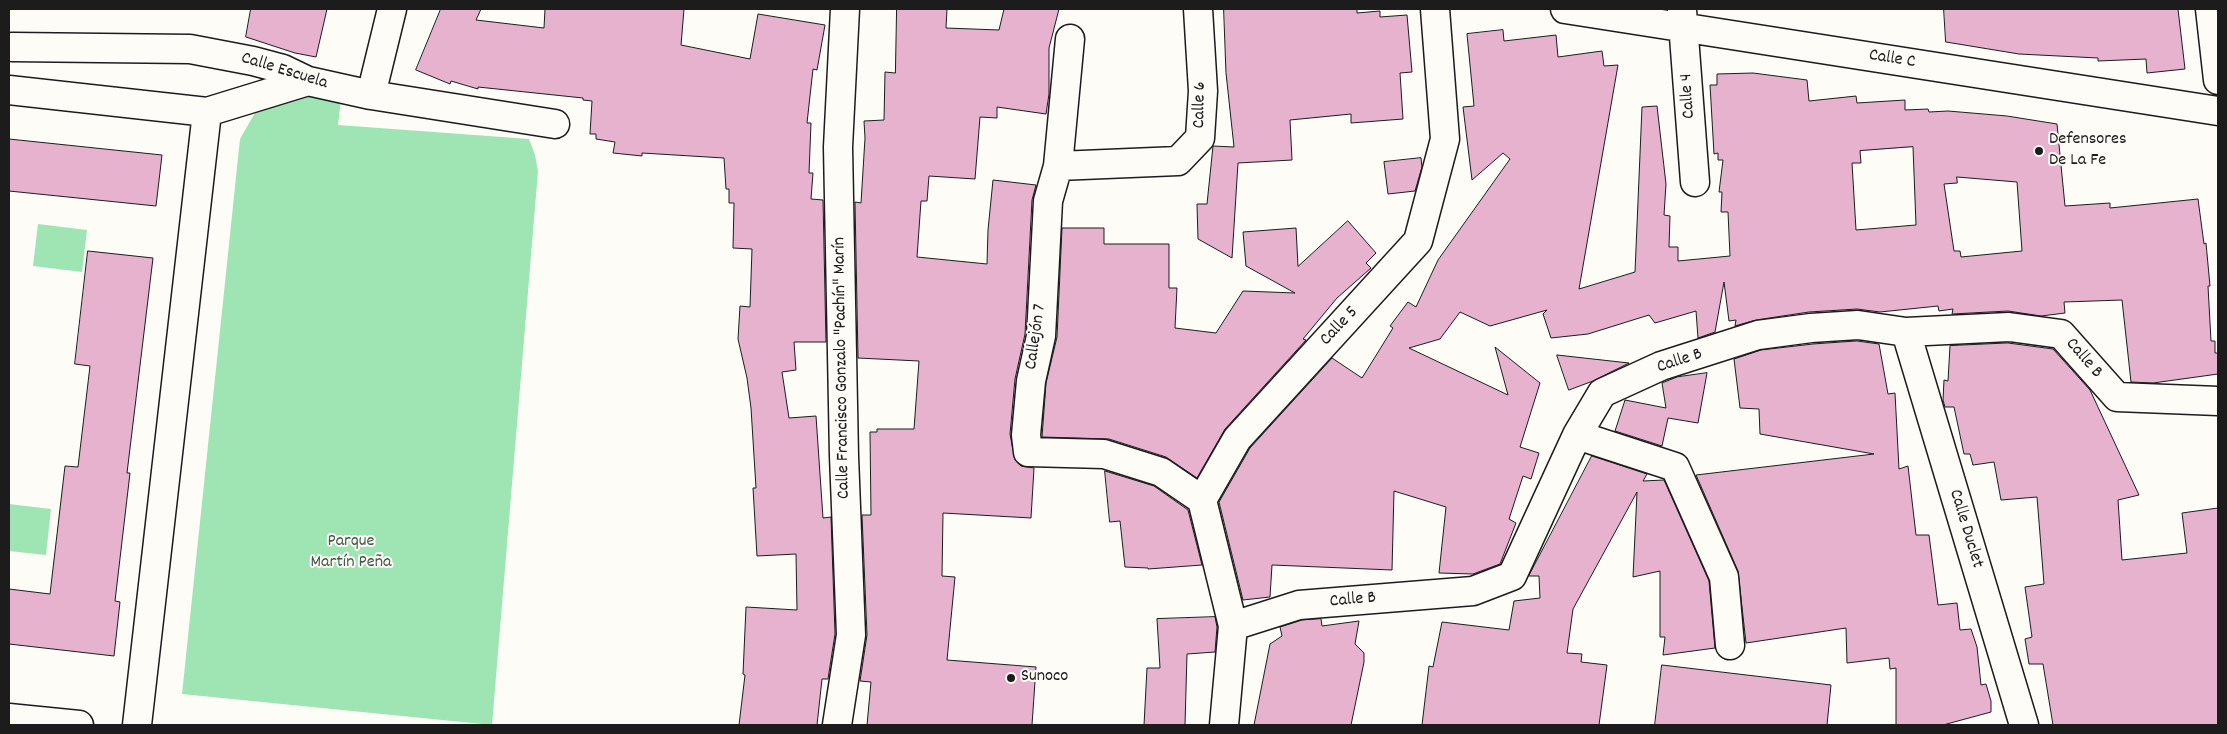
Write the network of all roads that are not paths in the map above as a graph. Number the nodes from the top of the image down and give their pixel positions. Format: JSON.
{"nodes":[{"id":1,"x":392,"y":9,"type":"edge"},
{"id":2,"x":845,"y":9,"type":"edge"},
{"id":3,"x":1198,"y":9,"type":"edge"},
{"id":4,"x":1435,"y":9,"type":"edge"},
{"id":5,"x":1565,"y":9,"type":"edge"},
{"id":6,"x":2210,"y":9,"type":"edge"},
{"id":7,"x":1683,"y":18,"type":"edge"},
{"id":8,"x":1070,"y":39,"type":"dead end"},
{"id":9,"x":12,"y":47,"type":"dead end"},
{"id":10,"x":2218,"y":80,"type":"edge"},
{"id":11,"x":308,"y":81,"type":"junction"},
{"id":12,"x":9,"y":90,"type":"edge"},
{"id":13,"x":371,"y":96,"type":"junction"},
{"id":14,"x":2218,"y":111,"type":"edge"},
{"id":15,"x":207,"y":112,"type":"junction"},
{"id":16,"x":555,"y":124,"type":"dead end"},
{"id":17,"x":1058,"y":166,"type":"junction"},
{"id":18,"x":1695,"y":182,"type":"dead end"},
{"id":19,"x":1906,"y":332,"type":"junction"},
{"id":20,"x":2218,"y":401,"type":"edge"},
{"id":21,"x":1578,"y":435,"type":"junction"},
{"id":22,"x":1202,"y":500,"type":"junction"},
{"id":23,"x":1233,"y":626,"type":"junction"},
{"id":24,"x":1730,"y":645,"type":"dead end"},
{"id":25,"x":9,"y":718,"type":"edge"},
{"id":26,"x":79,"y":725,"type":"edge"},
{"id":27,"x":137,"y":725,"type":"edge"},
{"id":28,"x":837,"y":725,"type":"edge"},
{"id":29,"x":1224,"y":725,"type":"edge"},
{"id":30,"x":2024,"y":725,"type":"edge"}],
"edges":[{"from":1,"to":13,"type":"street"},
{"from":2,"to":28,"type":"street","name":"Calle Francisco Gonzalo \"Pachín\" Marín"},
{"from":3,"to":17,"type":"street","name":"Calle 6"},
{"from":4,"to":22,"type":"street","name":"Calle 5"},
{"from":5,"to":7,"type":"street","name":"Calle C"},
{"from":6,"to":10,"type":"street"},
{"from":7,"to":14,"type":"street","name":"Calle C"},
{"from":7,"to":18,"type":"street","name":"Calle 4"},
{"from":8,"to":17,"type":"street","name":"Callejón 7"},
{"from":9,"to":11,"type":"street","name":"Calle Escuela"},
{"from":11,"to":13,"type":"street","name":"Calle Escuela"},
{"from":11,"to":15,"type":"street"},
{"from":12,"to":15,"type":"street"},
{"from":13,"to":16,"type":"street","name":"Calle Escuela"},
{"from":15,"to":27,"type":"street"},
{"from":17,"to":22,"type":"street","name":"Callejón 7"},
{"from":19,"to":20,"type":"street","name":"Calle B"},
{"from":19,"to":21,"type":"street","name":"Calle B"},
{"from":19,"to":30,"type":"street","name":"Calle Duclet"},
{"from":21,"to":23,"type":"street","name":"Calle B"},
{"from":21,"to":24,"type":"street"},
{"from":22,"to":23,"type":"street"},
{"from":23,"to":29,"type":"street"},
{"from":25,"to":26,"type":"street"}]}
